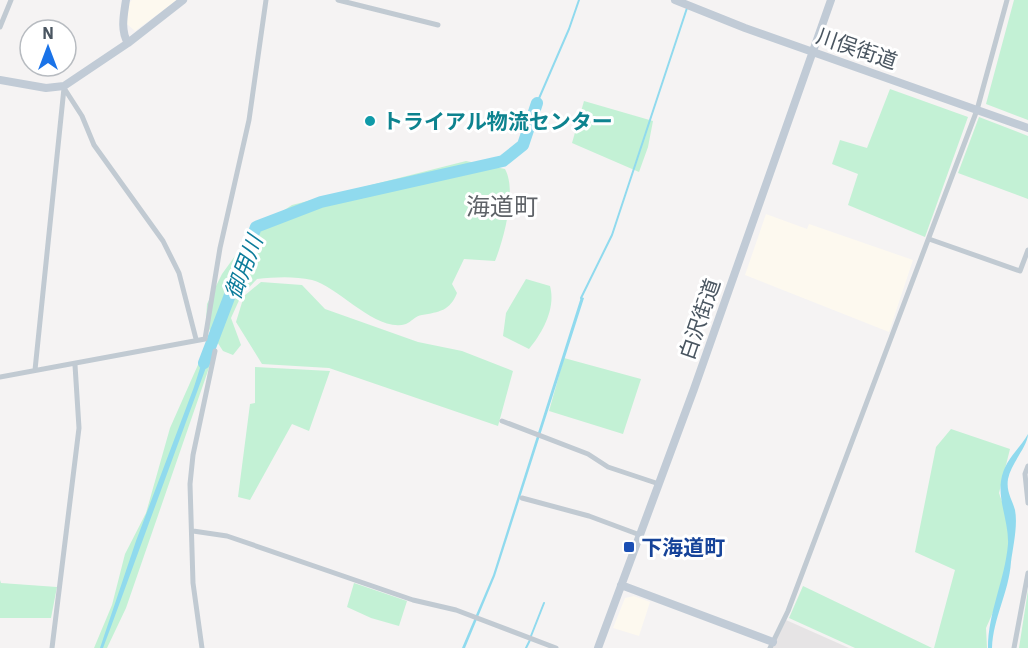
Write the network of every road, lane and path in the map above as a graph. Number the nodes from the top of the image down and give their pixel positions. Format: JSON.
{"nodes":[{"id":1,"x":11,"y":0,"type":"edge"},
{"id":2,"x":126,"y":0,"type":"edge"},
{"id":3,"x":183,"y":0,"type":"edge"},
{"id":4,"x":266,"y":0,"type":"edge"},
{"id":5,"x":338,"y":0,"type":"edge"},
{"id":6,"x":675,"y":0,"type":"edge"},
{"id":7,"x":831,"y":0,"type":"edge"},
{"id":8,"x":1007,"y":0,"type":"edge"},
{"id":9,"x":438,"y":25,"type":"dead end"},
{"id":10,"x":0,"y":27,"type":"edge"},
{"id":11,"x":128,"y":43,"type":"junction"},
{"id":12,"x":814,"y":52,"type":"junction"},
{"id":13,"x":0,"y":80,"type":"edge"},
{"id":14,"x":64,"y":87,"type":"junction"},
{"id":15,"x":977,"y":110,"type":"junction"},
{"id":16,"x":1028,"y":128,"type":"edge"},
{"id":17,"x":929,"y":239,"type":"junction"},
{"id":18,"x":1028,"y":250,"type":"edge"},
{"id":19,"x":196,"y":339,"type":"junction"},
{"id":20,"x":215,"y":351,"type":"dead end"},
{"id":21,"x":75,"y":365,"type":"junction"},
{"id":22,"x":35,"y":370,"type":"junction"},
{"id":23,"x":0,"y":377,"type":"edge"},
{"id":24,"x":502,"y":421,"type":"dead end"},
{"id":25,"x":1028,"y":466,"type":"edge"},
{"id":26,"x":659,"y":484,"type":"junction"},
{"id":27,"x":522,"y":498,"type":"dead end"},
{"id":28,"x":1028,"y":503,"type":"edge"},
{"id":29,"x":193,"y":531,"type":"junction"},
{"id":30,"x":640,"y":535,"type":"junction"},
{"id":31,"x":1028,"y":573,"type":"edge"},
{"id":32,"x":621,"y":585,"type":"junction"},
{"id":33,"x":771,"y":645,"type":"edge"},
{"id":34,"x":52,"y":648,"type":"edge"},
{"id":35,"x":202,"y":648,"type":"edge"},
{"id":36,"x":556,"y":648,"type":"edge"},
{"id":37,"x":598,"y":648,"type":"edge"},
{"id":38,"x":1014,"y":648,"type":"edge"}],
"edges":[{"from":1,"to":10,"type":"street"},
{"from":2,"to":11,"type":"main road"},
{"from":3,"to":11,"type":"main road"},
{"from":4,"to":19,"type":"street"},
{"from":5,"to":9,"type":"street"},
{"from":6,"to":12,"type":"main road","name":"川俣街道"},
{"from":7,"to":12,"type":"main road","name":"白沢街道"},
{"from":8,"to":15,"type":"street"},
{"from":11,"to":14,"type":"main road"},
{"from":12,"to":15,"type":"main road","name":"川俣街道"},
{"from":12,"to":26,"type":"main road","name":"白沢街道"},
{"from":13,"to":14,"type":"main road"},
{"from":14,"to":19,"type":"street"},
{"from":14,"to":22,"type":"street"},
{"from":15,"to":16,"type":"main road","name":"川俣街道"},
{"from":15,"to":17,"type":"street"},
{"from":17,"to":18,"type":"street"},
{"from":17,"to":33,"type":"street"},
{"from":19,"to":21,"type":"street"},
{"from":20,"to":29,"type":"street"},
{"from":21,"to":22,"type":"street"},
{"from":21,"to":34,"type":"street"},
{"from":22,"to":23,"type":"street"},
{"from":24,"to":26,"type":"street"},
{"from":25,"to":28,"type":"street"},
{"from":26,"to":30,"type":"main road","name":"白沢街道"},
{"from":27,"to":30,"type":"street"},
{"from":29,"to":35,"type":"street"},
{"from":29,"to":36,"type":"street"},
{"from":30,"to":32,"type":"main road","name":"白沢街道"},
{"from":31,"to":38,"type":"street"},
{"from":32,"to":33,"type":"main road"},
{"from":32,"to":37,"type":"main road","name":"白沢街道"}]}
